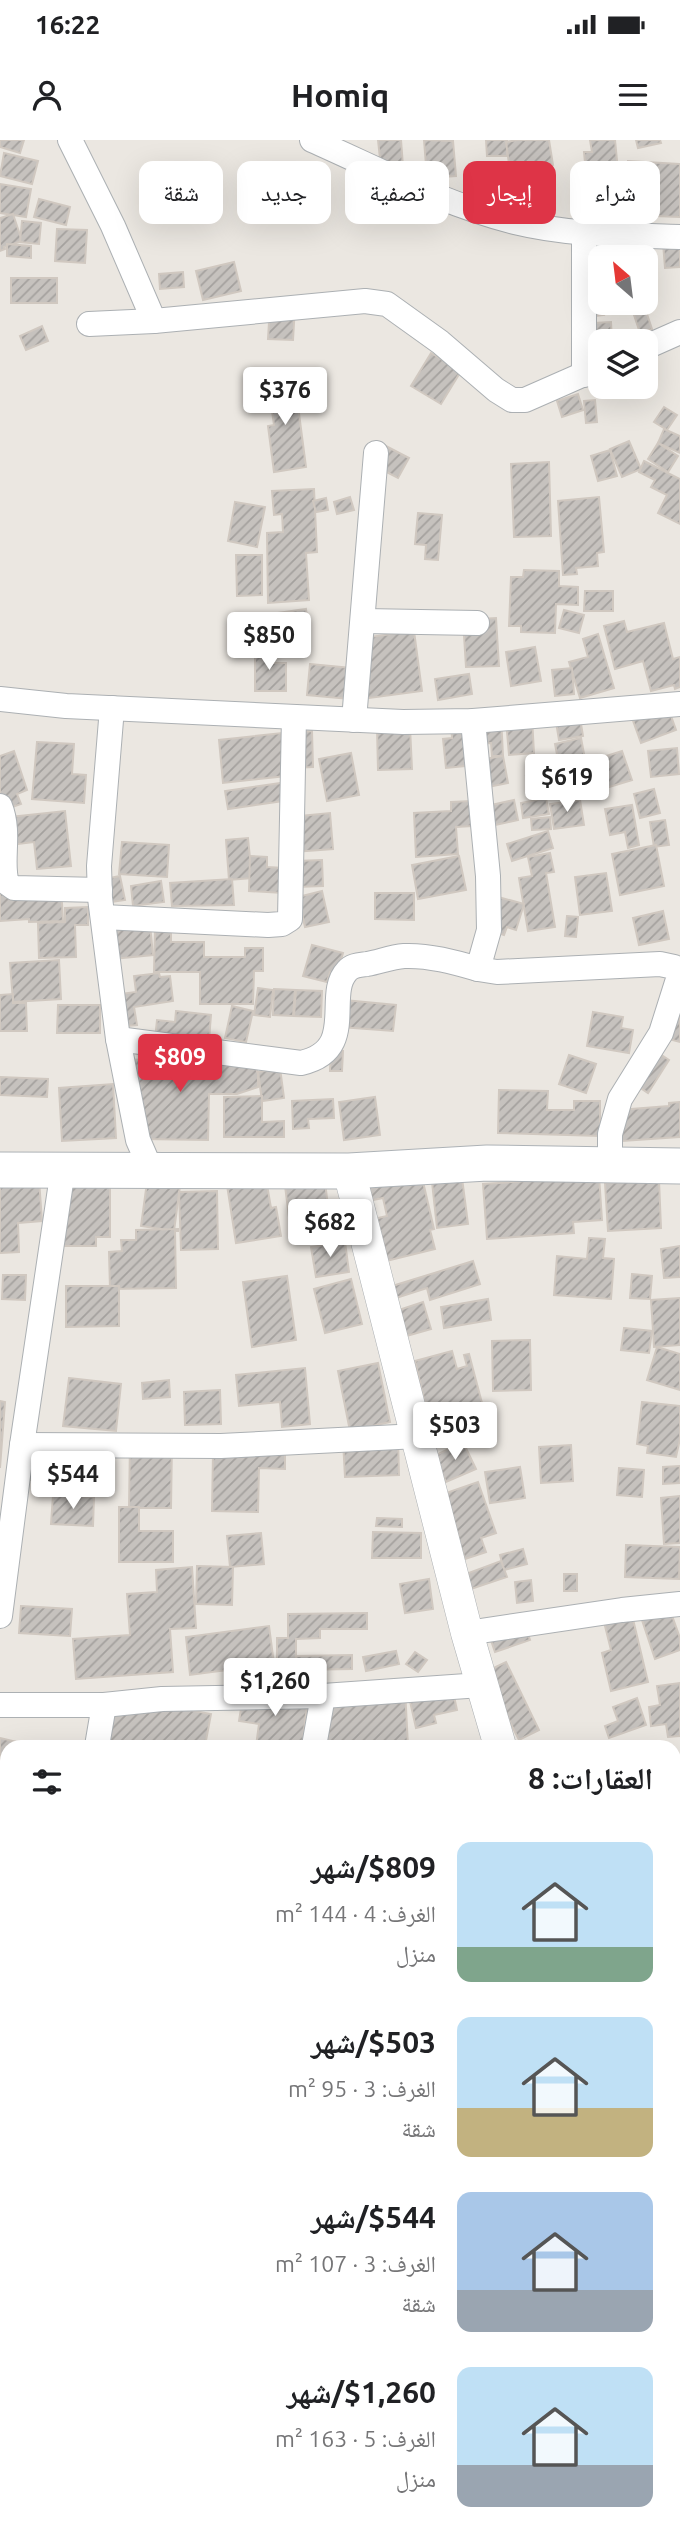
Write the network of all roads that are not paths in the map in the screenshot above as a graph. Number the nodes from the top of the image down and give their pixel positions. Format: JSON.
{"nodes":[{"id":1,"x":71,"y":140,"type":"edge"},
{"id":2,"x":312,"y":140,"type":"edge"},
{"id":3,"x":584,"y":232,"type":"junction"},
{"id":4,"x":680,"y":237,"type":"edge"},
{"id":5,"x":154,"y":321,"type":"junction"},
{"id":6,"x":89,"y":324,"type":"dead end"},
{"id":7,"x":590,"y":329,"type":"edge"},
{"id":8,"x":680,"y":332,"type":"edge"},
{"id":9,"x":658,"y":342,"type":"edge"},
{"id":10,"x":588,"y":373,"type":"edge"},
{"id":11,"x":376,"y":453,"type":"dead end"},
{"id":12,"x":363,"y":621,"type":"junction"},
{"id":13,"x":477,"y":623,"type":"dead end"},
{"id":14,"x":0,"y":699,"type":"edge"},
{"id":15,"x":680,"y":704,"type":"edge"},
{"id":16,"x":112,"y":708,"type":"junction"},
{"id":17,"x":294,"y":717,"type":"junction"},
{"id":18,"x":354,"y":720,"type":"junction"},
{"id":19,"x":473,"y":721,"type":"junction"},
{"id":20,"x":0,"y":806,"type":"edge"},
{"id":21,"x":100,"y":891,"type":"junction"},
{"id":22,"x":103,"y":917,"type":"junction"},
{"id":23,"x":478,"y":969,"type":"junction"},
{"id":24,"x":118,"y":1038,"type":"junction"},
{"id":25,"x":610,"y":1166,"type":"junction"},
{"id":26,"x":680,"y":1166,"type":"edge"},
{"id":27,"x":63,"y":1169,"type":"junction"},
{"id":28,"x":0,"y":1170,"type":"edge"},
{"id":29,"x":150,"y":1170,"type":"junction"},
{"id":30,"x":349,"y":1171,"type":"junction"},
{"id":31,"x":418,"y":1436,"type":"junction"},
{"id":32,"x":22,"y":1445,"type":"junction"},
{"id":33,"x":680,"y":1604,"type":"edge"},
{"id":34,"x":0,"y":1616,"type":"edge"},
{"id":35,"x":467,"y":1633,"type":"junction"},
{"id":36,"x":481,"y":1685,"type":"junction"},
{"id":37,"x":323,"y":1696,"type":"junction"},
{"id":38,"x":0,"y":1705,"type":"edge"},
{"id":39,"x":104,"y":1705,"type":"junction"},
{"id":40,"x":98,"y":1740,"type":"edge"},
{"id":41,"x":315,"y":1740,"type":"edge"},
{"id":42,"x":497,"y":1740,"type":"edge"}],
"edges":[{"from":1,"to":5,"type":"street"},
{"from":2,"to":3,"type":"street"},
{"from":3,"to":4,"type":"street"},
{"from":3,"to":7,"type":"street"},
{"from":5,"to":6,"type":"street"},
{"from":5,"to":10,"type":"street"},
{"from":8,"to":9,"type":"street"},
{"from":11,"to":12,"type":"street"},
{"from":12,"to":13,"type":"street"},
{"from":12,"to":18,"type":"street"},
{"from":14,"to":16,"type":"street"},
{"from":15,"to":19,"type":"street"},
{"from":16,"to":17,"type":"street"},
{"from":16,"to":21,"type":"street"},
{"from":17,"to":18,"type":"street"},
{"from":17,"to":22,"type":"street"},
{"from":18,"to":19,"type":"street"},
{"from":19,"to":23,"type":"street"},
{"from":20,"to":21,"type":"street"},
{"from":21,"to":22,"type":"street"},
{"from":22,"to":24,"type":"street"},
{"from":23,"to":24,"type":"street"},
{"from":23,"to":25,"type":"street"},
{"from":24,"to":29,"type":"street"},
{"from":25,"to":26,"type":"main road"},
{"from":25,"to":30,"type":"main road"},
{"from":27,"to":28,"type":"main road"},
{"from":27,"to":29,"type":"main road"},
{"from":27,"to":32,"type":"street"},
{"from":29,"to":30,"type":"main road"},
{"from":30,"to":31,"type":"street"},
{"from":31,"to":32,"type":"street"},
{"from":31,"to":35,"type":"street"},
{"from":32,"to":34,"type":"street"},
{"from":33,"to":35,"type":"street"},
{"from":35,"to":36,"type":"street"},
{"from":36,"to":37,"type":"street"},
{"from":36,"to":42,"type":"street"},
{"from":37,"to":39,"type":"street"},
{"from":37,"to":41,"type":"street"},
{"from":38,"to":39,"type":"street"},
{"from":39,"to":40,"type":"street"}]}
